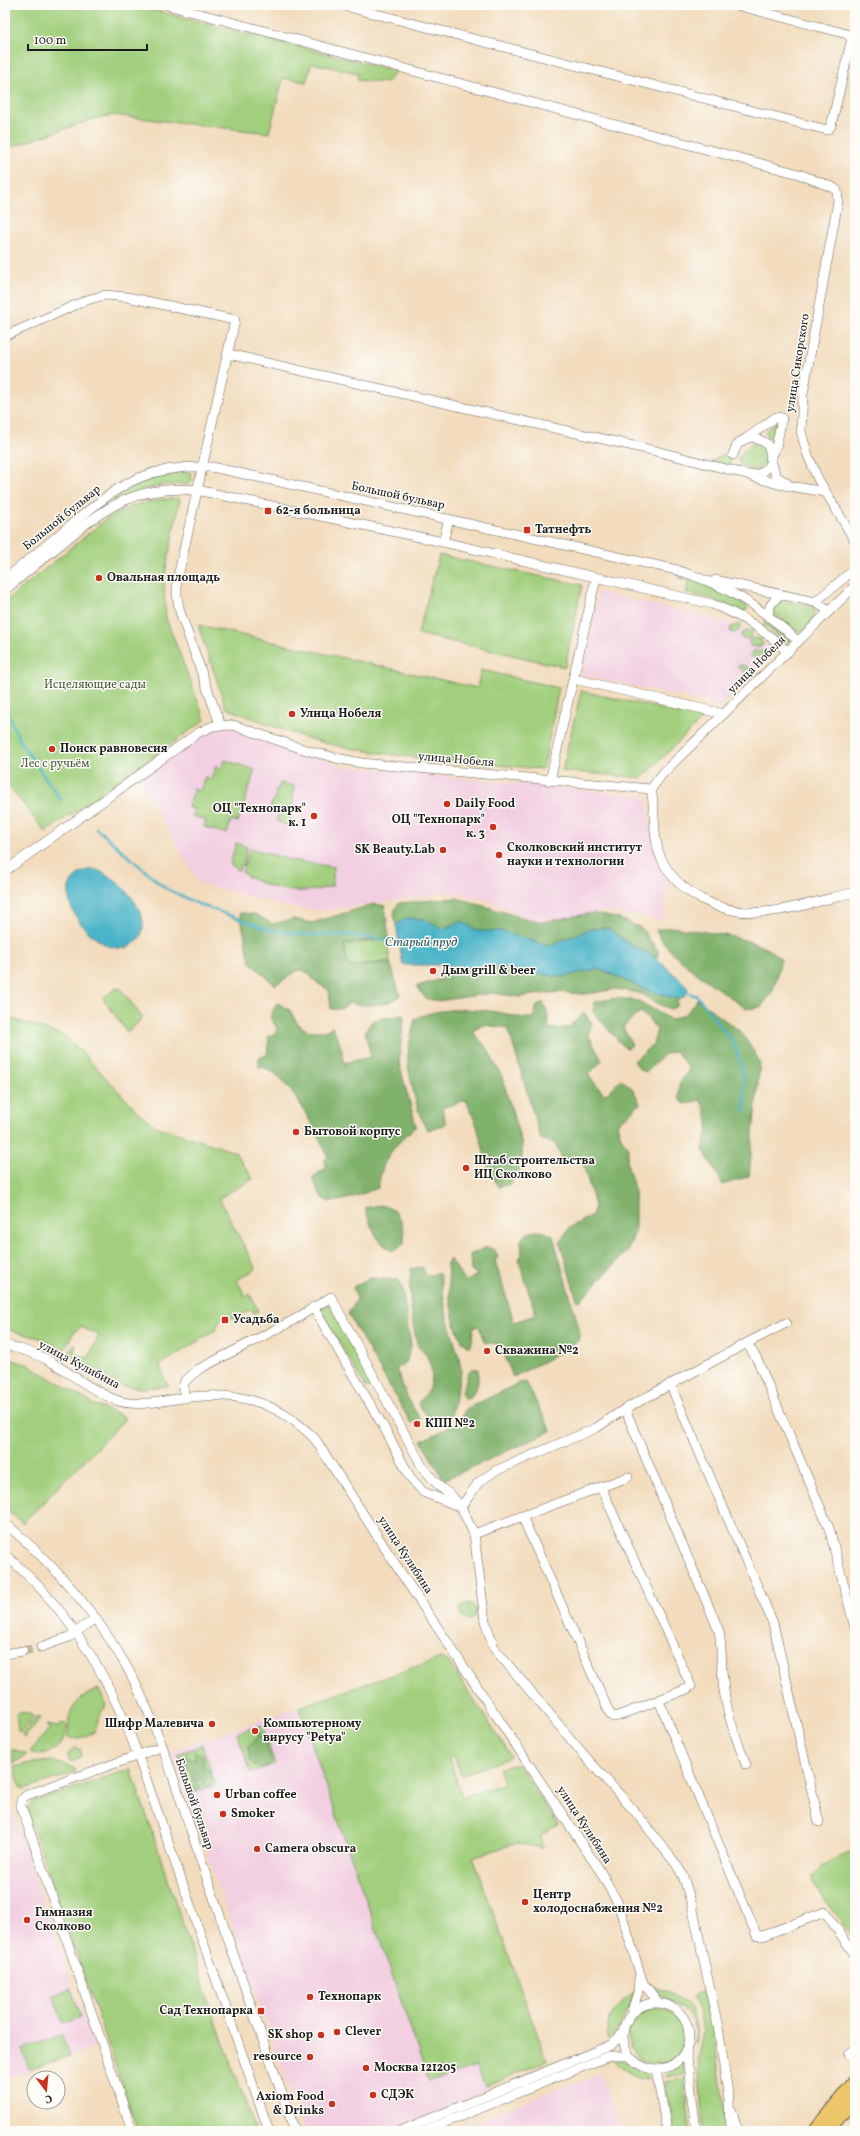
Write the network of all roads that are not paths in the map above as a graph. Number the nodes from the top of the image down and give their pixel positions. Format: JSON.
{"nodes":[{"id":1,"x":167,"y":5,"type":"edge"},
{"id":2,"x":341,"y":5,"type":"edge"},
{"id":3,"x":736,"y":5,"type":"edge"},
{"id":4,"x":5,"y":336,"type":"edge"},
{"id":5,"x":228,"y":354,"type":"junction"},
{"id":6,"x":746,"y":438,"type":"junction"},
{"id":7,"x":733,"y":455,"type":"dead end"},
{"id":8,"x":772,"y":458,"type":"junction"},
{"id":9,"x":202,"y":467,"type":"junction"},
{"id":10,"x":750,"y":475,"type":"junction"},
{"id":11,"x":792,"y":485,"type":"junction"},
{"id":12,"x":197,"y":490,"type":"junction"},
{"id":13,"x":826,"y":492,"type":"junction"},
{"id":14,"x":449,"y":519,"type":"junction"},
{"id":15,"x":855,"y":541,"type":"edge"},
{"id":16,"x":443,"y":542,"type":"junction"},
{"id":17,"x":855,"y":569,"type":"edge"},
{"id":18,"x":596,"y":578,"type":"junction"},
{"id":19,"x":5,"y":579,"type":"edge"},
{"id":20,"x":707,"y":579,"type":"junction"},
{"id":21,"x":855,"y":586,"type":"edge"},
{"id":22,"x":5,"y":590,"type":"edge"},
{"id":23,"x":779,"y":595,"type":"junction"},
{"id":24,"x":815,"y":602,"type":"junction"},
{"id":25,"x":829,"y":611,"type":"junction"},
{"id":26,"x":768,"y":614,"type":"junction"},
{"id":27,"x":798,"y":641,"type":"junction"},
{"id":28,"x":788,"y":652,"type":"junction"},
{"id":29,"x":574,"y":679,"type":"junction"},
{"id":30,"x":724,"y":714,"type":"junction"},
{"id":31,"x":220,"y":724,"type":"junction"},
{"id":32,"x":550,"y":781,"type":"junction"},
{"id":33,"x":651,"y":789,"type":"junction"},
{"id":34,"x":5,"y":871,"type":"edge"},
{"id":35,"x":855,"y":892,"type":"edge"},
{"id":36,"x":313,"y":1307,"type":"junction"},
{"id":37,"x":786,"y":1323,"type":"dead end"},
{"id":38,"x":747,"y":1343,"type":"junction"},
{"id":39,"x":5,"y":1345,"type":"edge"},
{"id":40,"x":670,"y":1384,"type":"junction"},
{"id":41,"x":185,"y":1398,"type":"junction"},
{"id":42,"x":392,"y":1408,"type":"junction"},
{"id":43,"x":625,"y":1409,"type":"junction"},
{"id":44,"x":377,"y":1416,"type":"junction"},
{"id":45,"x":406,"y":1435,"type":"junction"},
{"id":46,"x":392,"y":1443,"type":"junction"},
{"id":47,"x":628,"y":1477,"type":"dead end"},
{"id":48,"x":601,"y":1488,"type":"junction"},
{"id":49,"x":461,"y":1508,"type":"junction"},
{"id":50,"x":522,"y":1516,"type":"junction"},
{"id":51,"x":5,"y":1523,"type":"edge"},
{"id":52,"x":474,"y":1534,"type":"junction"},
{"id":53,"x":5,"y":1555,"type":"edge"},
{"id":54,"x":96,"y":1618,"type":"junction"},
{"id":55,"x":855,"y":1628,"type":"edge"},
{"id":56,"x":76,"y":1633,"type":"junction"},
{"id":57,"x":41,"y":1647,"type":"tunnel mouth"},
{"id":58,"x":23,"y":1651,"type":"tunnel mouth"},
{"id":59,"x":5,"y":1654,"type":"edge"},
{"id":60,"x":659,"y":1701,"type":"junction"},
{"id":61,"x":161,"y":1747,"type":"junction"},
{"id":62,"x":138,"y":1756,"type":"junction"},
{"id":63,"x":746,"y":1765,"type":"dead end"},
{"id":64,"x":819,"y":1822,"type":"dead end"},
{"id":65,"x":855,"y":1955,"type":"edge"},
{"id":66,"x":639,"y":1975,"type":"junction"},
{"id":67,"x":658,"y":2002,"type":"junction"},
{"id":68,"x":632,"y":2011,"type":"junction"},
{"id":69,"x":622,"y":2034,"type":"junction"},
{"id":70,"x":686,"y":2049,"type":"junction"},
{"id":71,"x":629,"y":2056,"type":"junction"},
{"id":72,"x":656,"y":2069,"type":"junction"},
{"id":73,"x":855,"y":2081,"type":"edge"},
{"id":74,"x":855,"y":2098,"type":"edge"},
{"id":75,"x":729,"y":2100,"type":"junction"},
{"id":76,"x":132,"y":2131,"type":"edge"},
{"id":77,"x":269,"y":2131,"type":"edge"},
{"id":78,"x":295,"y":2131,"type":"edge"},
{"id":79,"x":400,"y":2131,"type":"edge"},
{"id":80,"x":424,"y":2131,"type":"edge"},
{"id":81,"x":667,"y":2131,"type":"edge"},
{"id":82,"x":696,"y":2131,"type":"edge"},
{"id":83,"x":730,"y":2131,"type":"edge"},
{"id":84,"x":738,"y":2131,"type":"edge"},
{"id":85,"x":814,"y":2131,"type":"edge"},
{"id":86,"x":828,"y":2131,"type":"edge"}],
"edges":[{"from":1,"to":13,"type":"street","name":"улица Сикорского"},
{"from":2,"to":3,"type":"street"},
{"from":4,"to":5,"type":"street"},
{"from":5,"to":9,"type":"street"},
{"from":5,"to":10,"type":"street"},
{"from":6,"to":7,"type":"street"},
{"from":6,"to":8,"type":"street"},
{"from":6,"to":8,"type":"street"},
{"from":8,"to":10,"type":"street"},
{"from":8,"to":11,"type":"street"},
{"from":9,"to":12,"type":"street"},
{"from":9,"to":14,"type":"street","name":"Большой бульвар"},
{"from":9,"to":19,"type":"street","name":"Большой бульвар"},
{"from":10,"to":11,"type":"street"},
{"from":11,"to":13,"type":"street"},
{"from":12,"to":16,"type":"street","name":"Большой бульвар"},
{"from":12,"to":22,"type":"street","name":"Большой бульвар"},
{"from":12,"to":31,"type":"street"},
{"from":13,"to":15,"type":"street","name":"улица Сикорского"},
{"from":14,"to":16,"type":"street"},
{"from":14,"to":20,"type":"street","name":"Большой бульвар"},
{"from":16,"to":18,"type":"street","name":"Большой бульвар"},
{"from":17,"to":24,"type":"street"},
{"from":18,"to":28,"type":"street","name":"Большой бульвар"},
{"from":18,"to":29,"type":"street"},
{"from":20,"to":23,"type":"street"},
{"from":20,"to":26,"type":"street","name":"Большой бульвар"},
{"from":21,"to":25,"type":"street","name":"улица Нобеля"},
{"from":23,"to":24,"type":"street"},
{"from":23,"to":26,"type":"street"},
{"from":24,"to":25,"type":"street"},
{"from":25,"to":27,"type":"street","name":"улица Нобеля"},
{"from":26,"to":27,"type":"street","name":"Большой бульвар"},
{"from":27,"to":28,"type":"street","name":"улица Нобеля"},
{"from":28,"to":30,"type":"street","name":"улица Нобеля"},
{"from":29,"to":30,"type":"street"},
{"from":29,"to":32,"type":"street"},
{"from":30,"to":33,"type":"street","name":"улица Нобеля"},
{"from":31,"to":32,"type":"street","name":"улица Нобеля"},
{"from":31,"to":34,"type":"street"},
{"from":32,"to":33,"type":"street","name":"улица Нобеля"},
{"from":33,"to":35,"type":"street"},
{"from":36,"to":41,"type":"street"},
{"from":36,"to":42,"type":"street"},
{"from":36,"to":44,"type":"street"},
{"from":37,"to":38,"type":"street"},
{"from":38,"to":40,"type":"street"},
{"from":38,"to":55,"type":"street"},
{"from":39,"to":41,"type":"street","name":"улица Кулибина"},
{"from":40,"to":43,"type":"street"},
{"from":40,"to":64,"type":"street"},
{"from":41,"to":66,"type":"street","name":"улица Кулибина"},
{"from":42,"to":44,"type":"street"},
{"from":42,"to":45,"type":"street"},
{"from":43,"to":49,"type":"street"},
{"from":43,"to":63,"type":"street"},
{"from":44,"to":46,"type":"street"},
{"from":45,"to":46,"type":"street"},
{"from":45,"to":49,"type":"street"},
{"from":46,"to":49,"type":"street"},
{"from":47,"to":48,"type":"street"},
{"from":48,"to":50,"type":"street"},
{"from":48,"to":60,"type":"street"},
{"from":49,"to":52,"type":"street"},
{"from":50,"to":52,"type":"street"},
{"from":50,"to":60,"type":"street"},
{"from":51,"to":54,"type":"street","name":"Большой бульвар"},
{"from":52,"to":75,"type":"street"},
{"from":53,"to":56,"type":"street"},
{"from":54,"to":56,"type":"street"},
{"from":54,"to":61,"type":"street","name":"Большой бульвар"},
{"from":56,"to":57,"type":"street"},
{"from":56,"to":62,"type":"street"},
{"from":58,"to":59,"type":"street"},
{"from":60,"to":65,"type":"street"},
{"from":61,"to":62,"type":"street"},
{"from":61,"to":78,"type":"street","name":"Большой бульвар"},
{"from":62,"to":76,"type":"street"},
{"from":62,"to":77,"type":"street"},
{"from":66,"to":67,"type":"street"},
{"from":66,"to":68,"type":"street"},
{"from":67,"to":68,"type":"street"},
{"from":67,"to":70,"type":"street"},
{"from":68,"to":69,"type":"street"},
{"from":69,"to":71,"type":"street"},
{"from":69,"to":79,"type":"street"},
{"from":70,"to":72,"type":"street"},
{"from":70,"to":82,"type":"street"},
{"from":71,"to":72,"type":"street"},
{"from":71,"to":80,"type":"street"},
{"from":72,"to":81,"type":"street"},
{"from":73,"to":85,"type":"main road"},
{"from":74,"to":86,"type":"main road"},
{"from":75,"to":83,"type":"street"},
{"from":75,"to":84,"type":"street"}]}
